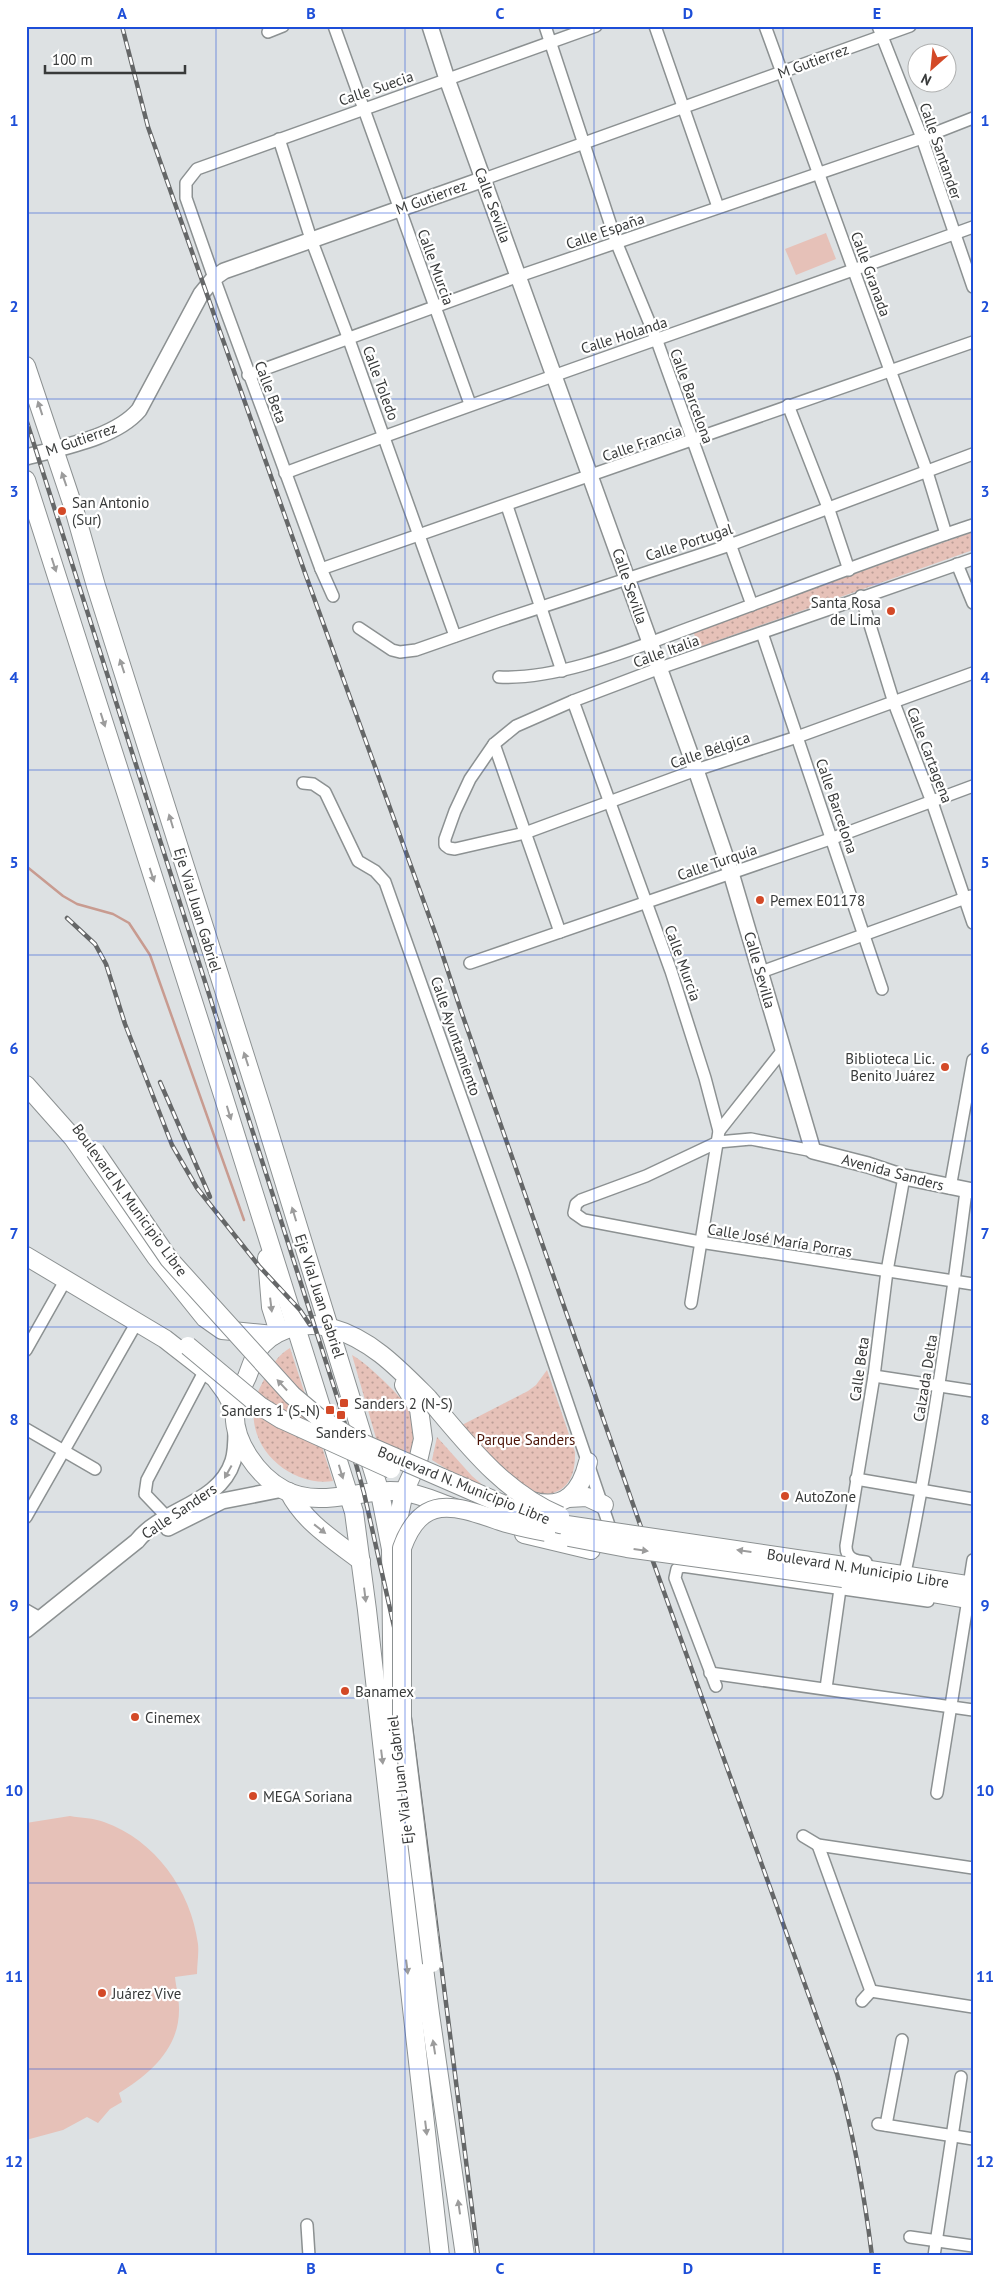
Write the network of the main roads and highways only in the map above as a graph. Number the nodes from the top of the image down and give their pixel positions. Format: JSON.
{"nodes":[{"id":1,"x":430,"y":26,"type":"edge"},
{"id":2,"x":484,"y":178,"type":"junction"},
{"id":3,"x":26,"y":366,"type":"edge"},
{"id":4,"x":54,"y":450,"type":"junction"},
{"id":5,"x":26,"y":457,"type":"edge"},
{"id":6,"x":26,"y":480,"type":"edge"},
{"id":7,"x":26,"y":1077,"type":"edge"},
{"id":8,"x":26,"y":1085,"type":"edge"},
{"id":9,"x":813,"y":1151,"type":"joint"},
{"id":10,"x":969,"y":1191,"type":"edge"},
{"id":11,"x":28,"y":1251,"type":"edge"},
{"id":12,"x":330,"y":1327,"type":"junction"},
{"id":13,"x":283,"y":1331,"type":"junction"},
{"id":14,"x":361,"y":1342,"type":"junction"},
{"id":15,"x":408,"y":1391,"type":"junction"},
{"id":16,"x":236,"y":1417,"type":"junction"},
{"id":17,"x":588,"y":1462,"type":"road end"},
{"id":18,"x":286,"y":1491,"type":"junction"},
{"id":19,"x":404,"y":1492,"type":"junction"},
{"id":20,"x":380,"y":1493,"type":"junction"},
{"id":21,"x":348,"y":1496,"type":"junction"},
{"id":22,"x":568,"y":1498,"type":"junction"},
{"id":23,"x":432,"y":1500,"type":"junction"},
{"id":24,"x":604,"y":1505,"type":"road end"},
{"id":25,"x":398,"y":1524,"type":"junction"},
{"id":26,"x":593,"y":1529,"type":"junction"},
{"id":27,"x":546,"y":1532,"type":"junction"},
{"id":28,"x":137,"y":1541,"type":"junction"},
{"id":29,"x":391,"y":1549,"type":"junction"},
{"id":30,"x":618,"y":1553,"type":"road end"},
{"id":31,"x":361,"y":1561,"type":"junction"},
{"id":32,"x":846,"y":1574,"type":"junction"},
{"id":33,"x":970,"y":1593,"type":"edge"},
{"id":34,"x":26,"y":1630,"type":"edge"},
{"id":35,"x":430,"y":2014,"type":"junction"},
{"id":36,"x":440,"y":2256,"type":"edge"},
{"id":37,"x":465,"y":2256,"type":"edge"}],
"edges":[{"from":1,"to":2,"type":"main road","name":"Calle Sevilla"},
{"from":2,"to":4,"type":"main road","name":"M Gutierrez"},
{"from":2,"to":9,"type":"main road","name":"Calle Sevilla"},
{"from":4,"to":3,"type":"main road","name":"Eje Vial Juan Gabriel","one_way":true},
{"from":4,"to":5,"type":"main road","name":"M Gutierrez"},
{"from":12,"to":4,"type":"main road","name":"Eje Vial Juan Gabriel","one_way":true},
{"from":6,"to":13,"type":"main road","name":"Eje Vial Juan Gabriel","one_way":true},
{"from":26,"to":7,"type":"main road","name":"Boulevard N. Municipio Libre","one_way":true,"bridge":true},
{"from":8,"to":13,"type":"main road"},
{"from":9,"to":10,"type":"main road","name":"Avenida Sanders"},
{"from":11,"to":16,"type":"main road"},
{"from":11,"to":27,"type":"main road","name":"Boulevard N. Municipio Libre","bridge":true},
{"from":12,"to":13,"type":"main road"},
{"from":12,"to":14,"type":"main road"},
{"from":12,"to":20,"type":"main road","name":"Eje Vial Juan Gabriel"},
{"from":13,"to":16,"type":"main road"},
{"from":13,"to":21,"type":"main road","name":"Eje Vial Juan Gabriel","one_way":true},
{"from":14,"to":15,"type":"main road"},
{"from":14,"to":26,"type":"main road","bridge":true},
{"from":15,"to":19,"type":"main road"},
{"from":15,"to":22,"type":"main road"},
{"from":16,"to":18,"type":"main road"},
{"from":16,"to":28,"type":"main road","name":"Calle Sanders","one_way":true},
{"from":17,"to":22,"type":"main road"},
{"from":18,"to":21,"type":"main road"},
{"from":18,"to":28,"type":"main road","name":"Calle Sanders"},
{"from":18,"to":31,"type":"main road","one_way":true},
{"from":19,"to":20,"type":"main road"},
{"from":19,"to":23,"type":"main road"},
{"from":19,"to":25,"type":"main road"},
{"from":20,"to":21,"type":"main road"},
{"from":20,"to":29,"type":"main road","name":"Eje Vial Juan Gabriel"},
{"from":21,"to":31,"type":"main road","name":"Eje Vial Juan Gabriel"},
{"from":22,"to":24,"type":"main road"},
{"from":23,"to":25,"type":"main road"},
{"from":23,"to":30,"type":"main road"},
{"from":25,"to":29,"type":"main road"},
{"from":32,"to":26,"type":"main road","name":"Boulevard N. Municipio Libre","one_way":true,"bridge":true},
{"from":27,"to":32,"type":"main road","name":"Boulevard N. Municipio Libre","one_way":true,"bridge":true},
{"from":27,"to":35,"type":"main road","bridge":true},
{"from":28,"to":34,"type":"main road","name":"Calle Sanders"},
{"from":29,"to":35,"type":"main road","name":"Eje Vial Juan Gabriel"},
{"from":31,"to":36,"type":"main road","name":"Eje Vial Juan Gabriel","one_way":true},
{"from":32,"to":33,"type":"main road","name":"Boulevard N. Municipio Libre"},
{"from":37,"to":35,"type":"main road","name":"Eje Vial Juan Gabriel","one_way":true}]}
